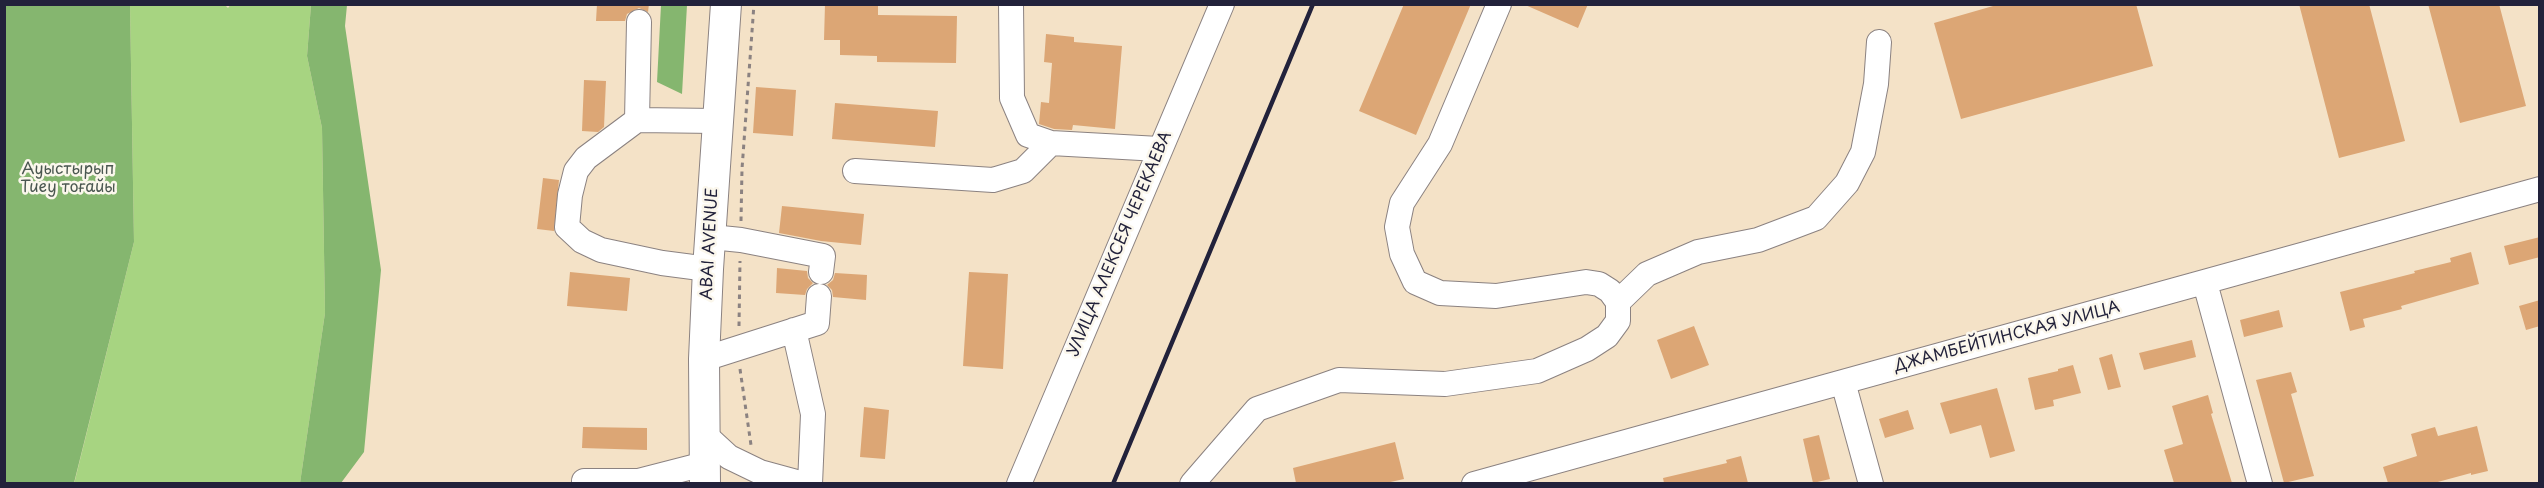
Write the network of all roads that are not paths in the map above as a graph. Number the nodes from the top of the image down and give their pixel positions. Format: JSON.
{"nodes":[{"id":1,"x":726,"y":4,"type":"edge"},
{"id":2,"x":1011,"y":4,"type":"edge"},
{"id":3,"x":1222,"y":4,"type":"edge"},
{"id":4,"x":1498,"y":4,"type":"edge"},
{"id":5,"x":639,"y":22,"type":"dead end"},
{"id":6,"x":1879,"y":42,"type":"dead end"},
{"id":7,"x":637,"y":120,"type":"junction"},
{"id":8,"x":717,"y":121,"type":"junction"},
{"id":9,"x":1051,"y":143,"type":"junction"},
{"id":10,"x":1159,"y":149,"type":"junction"},
{"id":11,"x":855,"y":171,"type":"dead end"},
{"id":12,"x":2540,"y":189,"type":"edge"},
{"id":13,"x":711,"y":237,"type":"junction"},
{"id":14,"x":708,"y":269,"type":"junction"},
{"id":15,"x":821,"y":272,"type":"dead end"},
{"id":16,"x":2205,"y":283,"type":"junction"},
{"id":17,"x":819,"y":296,"type":"dead end"},
{"id":18,"x":1618,"y":302,"type":"junction"},
{"id":19,"x":794,"y":330,"type":"junction"},
{"id":20,"x":704,"y":359,"type":"junction"},
{"id":21,"x":1843,"y":382,"type":"junction"},
{"id":22,"x":704,"y":434,"type":"junction"},
{"id":23,"x":705,"y":474,"type":"edge"},
{"id":24,"x":638,"y":482,"type":"edge"},
{"id":25,"x":584,"y":483,"type":"edge"},
{"id":26,"x":804,"y":483,"type":"edge"},
{"id":27,"x":810,"y":483,"type":"edge"},
{"id":28,"x":1019,"y":483,"type":"edge"},
{"id":29,"x":1192,"y":483,"type":"edge"},
{"id":30,"x":1478,"y":483,"type":"edge"},
{"id":31,"x":1871,"y":483,"type":"edge"},
{"id":32,"x":2260,"y":483,"type":"edge"}],
"edges":[{"from":1,"to":8,"type":"main road","name":"ABAI AVENUE"},
{"from":2,"to":9,"type":"street"},
{"from":3,"to":10,"type":"street","name":"УЛИЦА АЛЕКСЕЯ ЧЕРЕКАЕВА"},
{"from":4,"to":18,"type":"street"},
{"from":5,"to":7,"type":"street"},
{"from":6,"to":18,"type":"street"},
{"from":7,"to":8,"type":"street"},
{"from":7,"to":14,"type":"street"},
{"from":8,"to":13,"type":"main road","name":"ABAI AVENUE"},
{"from":9,"to":10,"type":"street"},
{"from":9,"to":11,"type":"street"},
{"from":10,"to":28,"type":"street","name":"УЛИЦА АЛЕКСЕЯ ЧЕРЕКАЕВА"},
{"from":12,"to":16,"type":"street","name":"ДЖАМБЕЙТИНСКАЯ УЛИЦА"},
{"from":13,"to":14,"type":"main road","name":"ABAI AVENUE"},
{"from":13,"to":15,"type":"street"},
{"from":14,"to":20,"type":"main road","name":"ABAI AVENUE"},
{"from":16,"to":21,"type":"street","name":"ДЖАМБЕЙТИНСКАЯ УЛИЦА"},
{"from":16,"to":32,"type":"street"},
{"from":17,"to":19,"type":"street"},
{"from":18,"to":29,"type":"street"},
{"from":19,"to":20,"type":"street"},
{"from":19,"to":27,"type":"street"},
{"from":20,"to":22,"type":"main road","name":"ABAI AVENUE"},
{"from":21,"to":30,"type":"street","name":"ДЖАМБЕЙТИНСКАЯ УЛИЦА"},
{"from":21,"to":31,"type":"street"},
{"from":22,"to":23,"type":"main road","name":"ABAI AVENUE"},
{"from":22,"to":26,"type":"street"},
{"from":23,"to":24,"type":"street"},
{"from":24,"to":25,"type":"street"}]}
